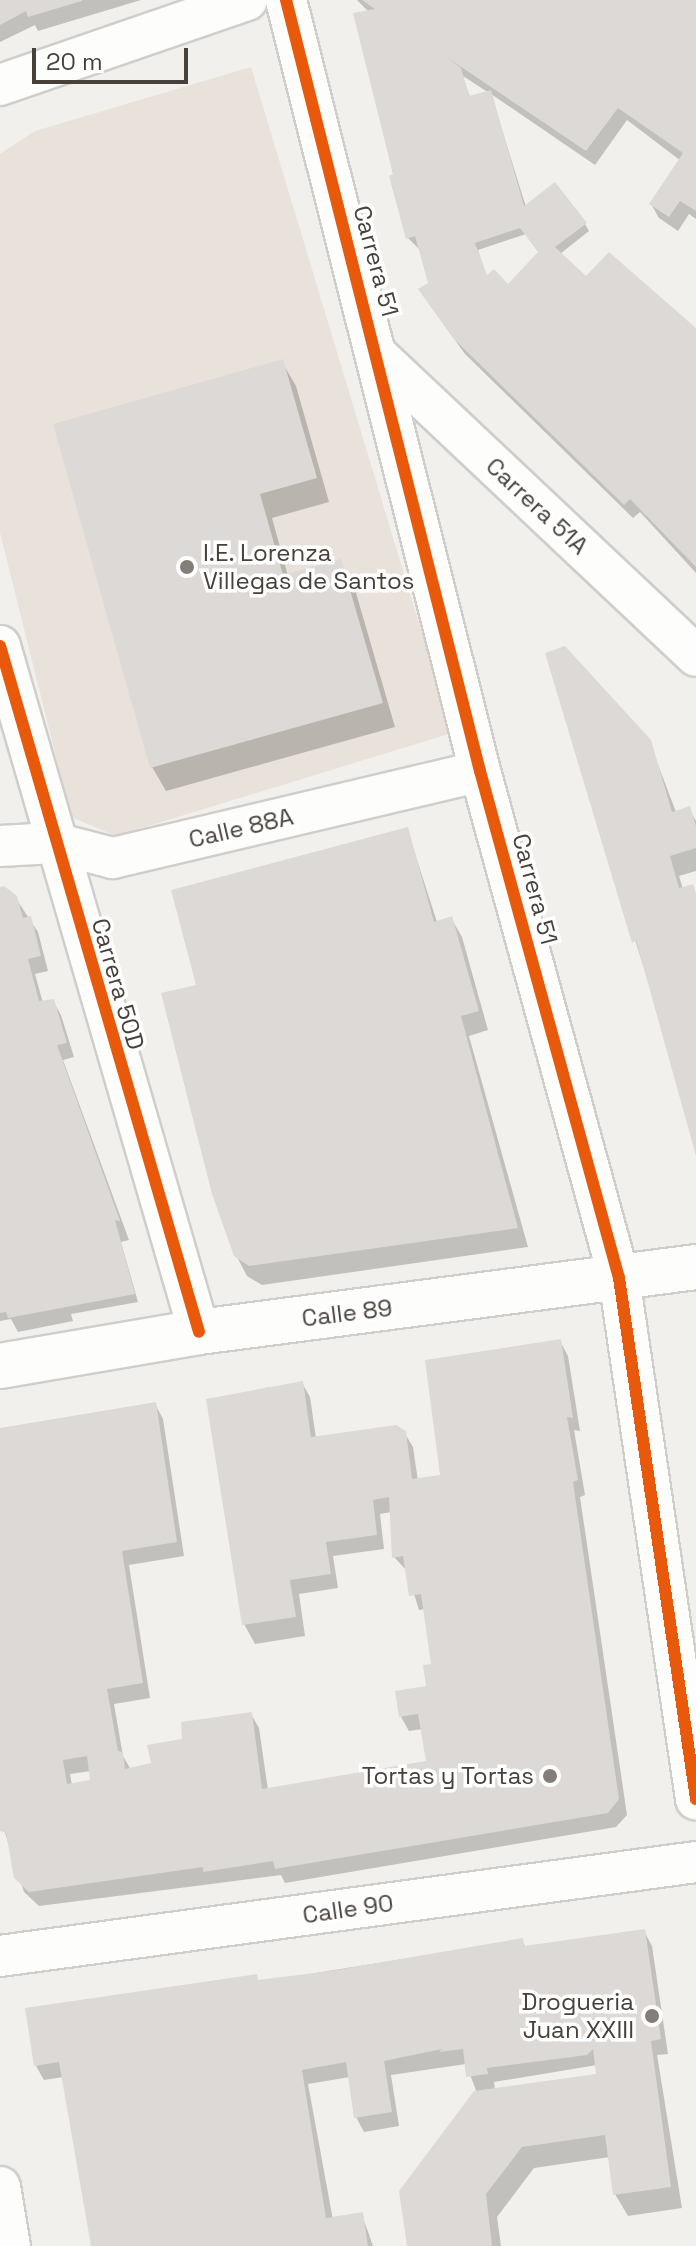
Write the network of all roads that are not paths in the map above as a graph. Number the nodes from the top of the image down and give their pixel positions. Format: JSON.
{"nodes":[{"id":1,"x":247,"y":0,"type":"edge"},
{"id":2,"x":286,"y":0,"type":"edge"},
{"id":3,"x":0,"y":85,"type":"edge"},
{"id":4,"x":378,"y":356,"type":"junction"},
{"id":5,"x":0,"y":646,"type":"edge"},
{"id":6,"x":696,"y":656,"type":"edge"},
{"id":7,"x":480,"y":771,"type":"junction"},
{"id":8,"x":55,"y":843,"type":"junction"},
{"id":9,"x":0,"y":846,"type":"edge"},
{"id":10,"x":696,"y":1267,"type":"edge"},
{"id":11,"x":619,"y":1278,"type":"junction"},
{"id":12,"x":199,"y":1332,"type":"junction"},
{"id":13,"x":0,"y":1366,"type":"edge"},
{"id":14,"x":696,"y":1799,"type":"edge"},
{"id":15,"x":696,"y":1862,"type":"edge"},
{"id":16,"x":0,"y":1956,"type":"edge"},
{"id":17,"x":0,"y":2187,"type":"edge"},
{"id":18,"x":10,"y":2246,"type":"edge"}],
"edges":[{"from":1,"to":3,"type":"street"},
{"from":2,"to":4,"type":"street","name":"Carrera 51"},
{"from":4,"to":6,"type":"street","name":"Carrera 51A"},
{"from":4,"to":7,"type":"street","name":"Carrera 51"},
{"from":5,"to":8,"type":"street","name":"Carrera 50D"},
{"from":7,"to":8,"type":"street","name":"Calle 88A"},
{"from":7,"to":11,"type":"street","name":"Carrera 51"},
{"from":8,"to":9,"type":"street","name":"Calle 88A"},
{"from":8,"to":12,"type":"street","name":"Carrera 50D"},
{"from":10,"to":11,"type":"street","name":"Calle 89"},
{"from":11,"to":12,"type":"street","name":"Calle 89"},
{"from":11,"to":14,"type":"street","name":"Carrera 51"},
{"from":12,"to":13,"type":"street","name":"Calle 89"},
{"from":15,"to":16,"type":"street","name":"Calle 90"},
{"from":17,"to":18,"type":"street"}]}
